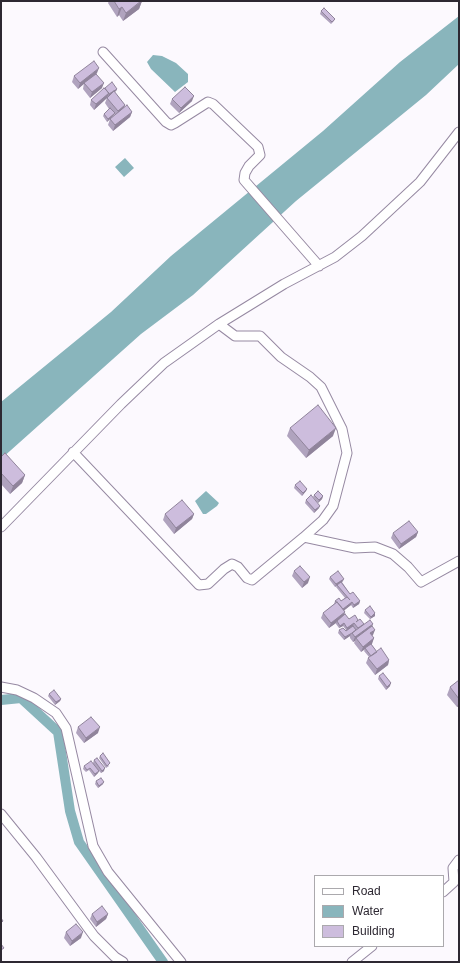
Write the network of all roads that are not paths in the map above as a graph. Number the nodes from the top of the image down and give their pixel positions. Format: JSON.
{"nodes":[{"id":1,"x":103,"y":52,"type":"dead end"},
{"id":2,"x":459,"y":132,"type":"edge"},
{"id":3,"x":319,"y":266,"type":"junction"},
{"id":4,"x":219,"y":324,"type":"junction"},
{"id":5,"x":73,"y":452,"type":"junction"},
{"id":6,"x":1,"y":527,"type":"edge"},
{"id":7,"x":304,"y":537,"type":"junction"},
{"id":8,"x":459,"y":561,"type":"edge"},
{"id":9,"x":1,"y":687,"type":"edge"},
{"id":10,"x":1,"y":814,"type":"edge"},
{"id":11,"x":459,"y":860,"type":"edge"},
{"id":12,"x":444,"y":891,"type":"edge"},
{"id":13,"x":371,"y":947,"type":"edge"},
{"id":14,"x":123,"y":962,"type":"edge"},
{"id":15,"x":181,"y":962,"type":"edge"},
{"id":16,"x":352,"y":962,"type":"edge"}],
"edges":[{"from":1,"to":3,"type":"street"},
{"from":2,"to":3,"type":"street"},
{"from":3,"to":4,"type":"street"},
{"from":4,"to":5,"type":"street"},
{"from":4,"to":7,"type":"street"},
{"from":5,"to":6,"type":"street"},
{"from":5,"to":7,"type":"street"},
{"from":7,"to":8,"type":"street"},
{"from":9,"to":15,"type":"street"},
{"from":10,"to":14,"type":"street"},
{"from":11,"to":12,"type":"street"},
{"from":13,"to":16,"type":"street"}]}
